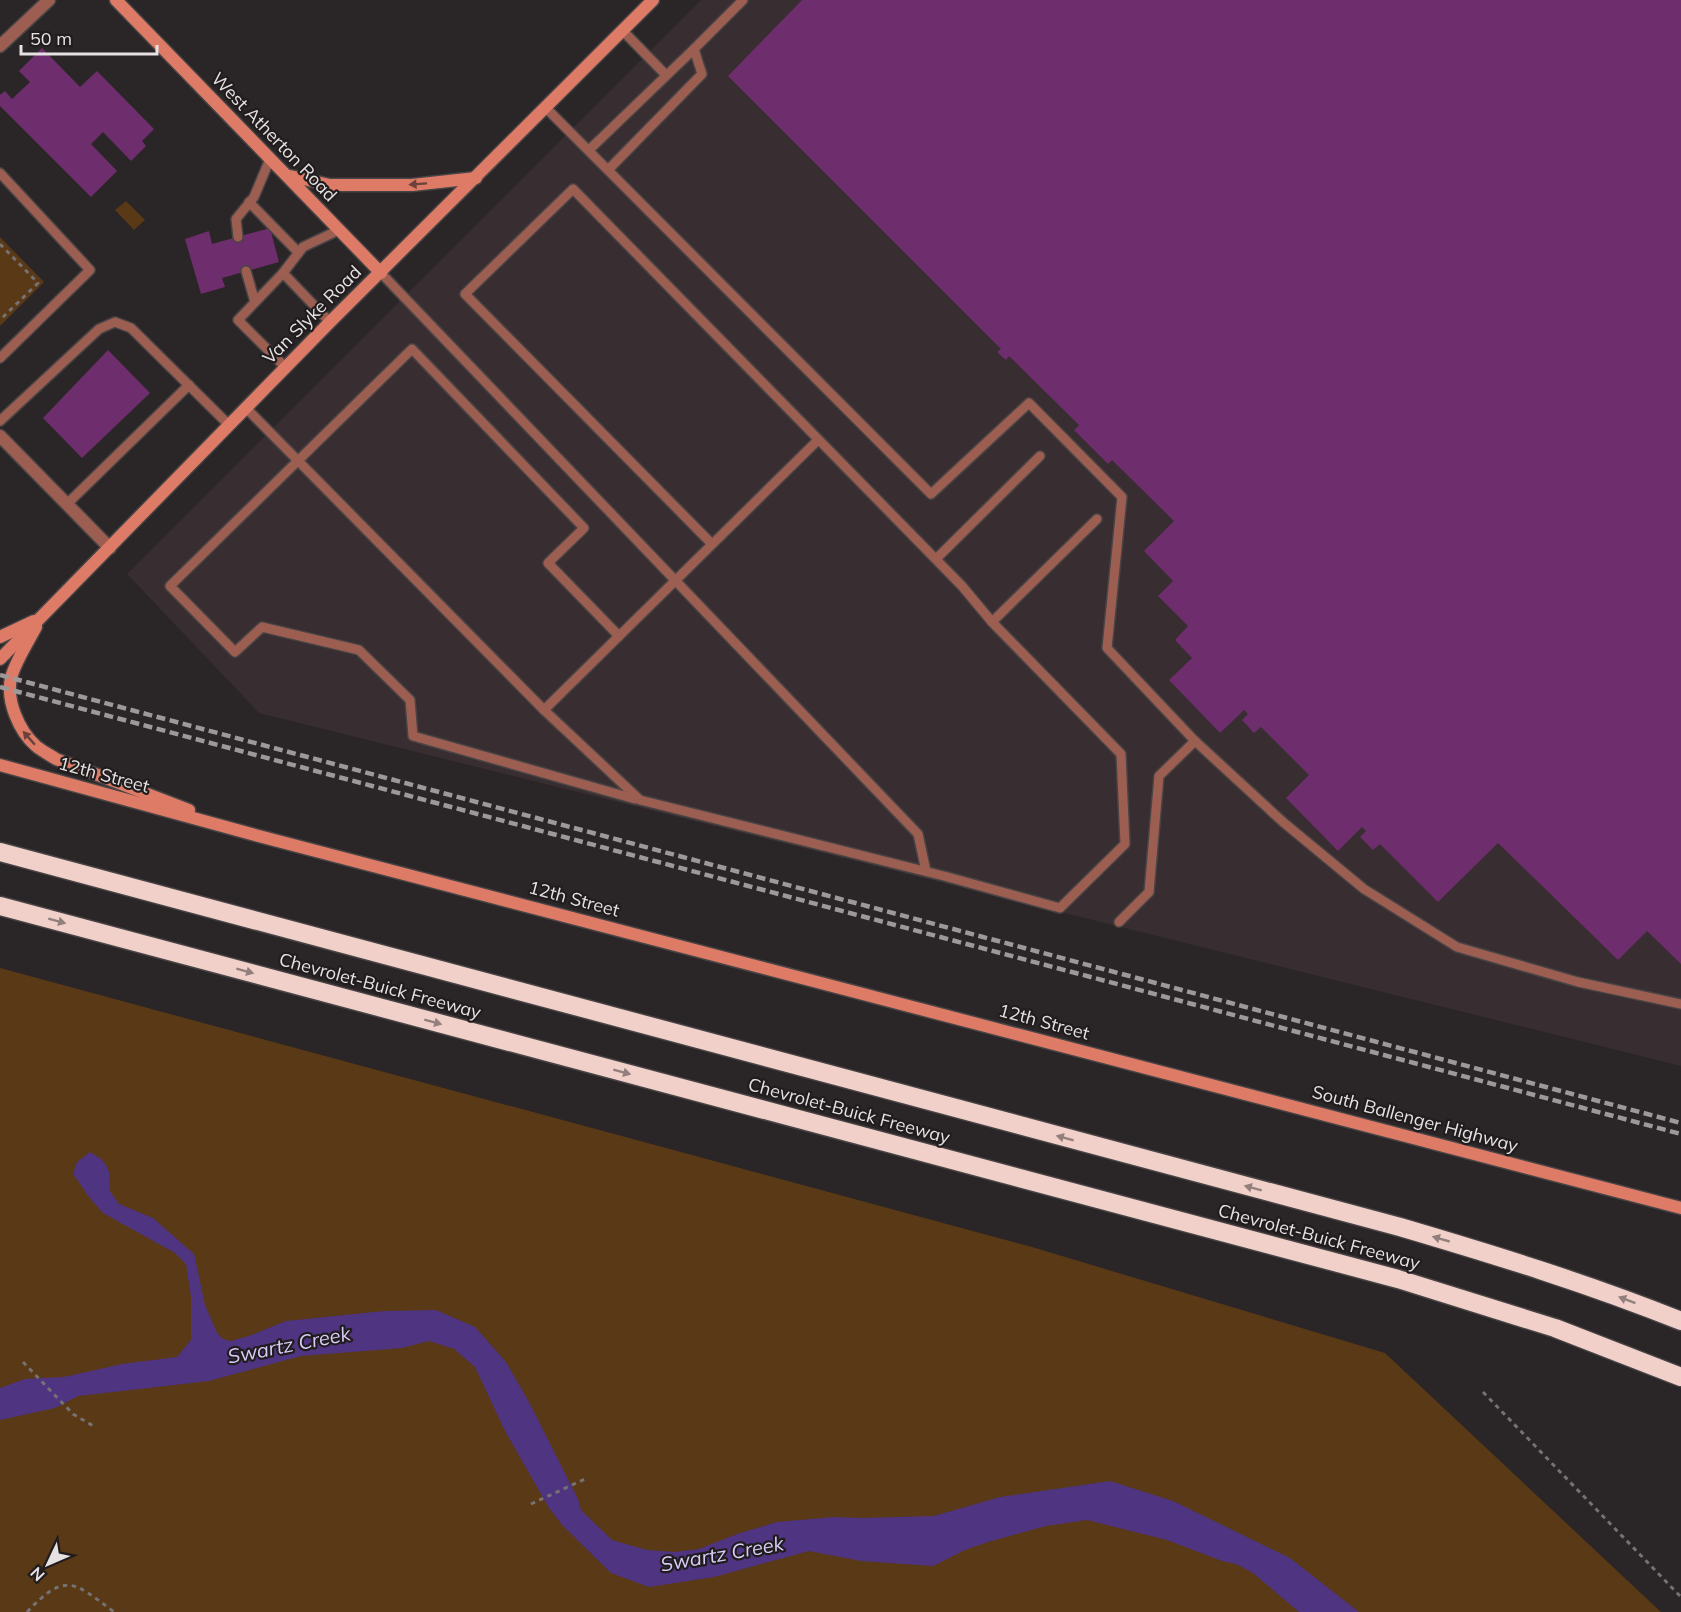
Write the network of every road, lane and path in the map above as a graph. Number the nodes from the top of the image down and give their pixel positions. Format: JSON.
{"nodes":[{"id":1,"x":49,"y":0,"type":"edge"},
{"id":2,"x":116,"y":0,"type":"edge"},
{"id":3,"x":653,"y":0,"type":"edge"},
{"id":4,"x":743,"y":0,"type":"edge"},
{"id":5,"x":622,"y":31,"type":"junction"},
{"id":6,"x":0,"y":46,"type":"edge"},
{"id":7,"x":694,"y":49,"type":"junction"},
{"id":8,"x":666,"y":75,"type":"junction"},
{"id":9,"x":546,"y":107,"type":"junction"},
{"id":10,"x":589,"y":150,"type":"junction"},
{"id":11,"x":270,"y":159,"type":"junction"},
{"id":12,"x":609,"y":170,"type":"junction"},
{"id":13,"x":0,"y":173,"type":"edge"},
{"id":14,"x":286,"y":175,"type":"junction"},
{"id":15,"x":476,"y":178,"type":"junction"},
{"id":16,"x":249,"y":202,"type":"junction"},
{"id":17,"x":339,"y":230,"type":"junction"},
{"id":18,"x":238,"y":237,"type":"dead end"},
{"id":19,"x":0,"y":244,"type":"edge"},
{"id":20,"x":297,"y":252,"type":"junction"},
{"id":21,"x":246,"y":271,"type":"dead end"},
{"id":22,"x":283,"y":273,"type":"junction"},
{"id":23,"x":381,"y":273,"type":"junction"},
{"id":24,"x":255,"y":302,"type":"junction"},
{"id":25,"x":0,"y":320,"type":"edge"},
{"id":26,"x":330,"y":322,"type":"junction"},
{"id":27,"x":0,"y":358,"type":"edge"},
{"id":28,"x":285,"y":367,"type":"junction"},
{"id":29,"x":189,"y":385,"type":"junction"},
{"id":30,"x":246,"y":408,"type":"junction"},
{"id":31,"x":0,"y":422,"type":"edge"},
{"id":32,"x":229,"y":425,"type":"junction"},
{"id":33,"x":0,"y":436,"type":"edge"},
{"id":34,"x":818,"y":440,"type":"junction"},
{"id":35,"x":1040,"y":456,"type":"dead end"},
{"id":36,"x":298,"y":460,"type":"junction"},
{"id":37,"x":67,"y":504,"type":"junction"},
{"id":38,"x":1097,"y":519,"type":"dead end"},
{"id":39,"x":712,"y":544,"type":"junction"},
{"id":40,"x":110,"y":548,"type":"junction"},
{"id":41,"x":936,"y":560,"type":"junction"},
{"id":42,"x":675,"y":580,"type":"junction"},
{"id":43,"x":40,"y":618,"type":"junction"},
{"id":44,"x":992,"y":622,"type":"junction"},
{"id":45,"x":620,"y":636,"type":"junction"},
{"id":46,"x":0,"y":637,"type":"edge"},
{"id":47,"x":0,"y":659,"type":"edge"},
{"id":48,"x":544,"y":710,"type":"junction"},
{"id":49,"x":1195,"y":741,"type":"junction"},
{"id":50,"x":0,"y":765,"type":"edge"},
{"id":51,"x":640,"y":801,"type":"junction"},
{"id":52,"x":255,"y":835,"type":"junction"},
{"id":53,"x":0,"y":852,"type":"edge"},
{"id":54,"x":926,"y":871,"type":"junction"},
{"id":55,"x":0,"y":906,"type":"edge"},
{"id":56,"x":1119,"y":922,"type":"dead end"},
{"id":57,"x":1681,"y":1004,"type":"edge"},
{"id":58,"x":1140,"y":1066,"type":"joint"},
{"id":59,"x":1681,"y":1208,"type":"edge"},
{"id":60,"x":1681,"y":1321,"type":"edge"},
{"id":61,"x":23,"y":1362,"type":"dead end"},
{"id":62,"x":1681,"y":1377,"type":"edge"},
{"id":63,"x":1483,"y":1392,"type":"dead end"},
{"id":64,"x":95,"y":1427,"type":"dead end"},
{"id":65,"x":585,"y":1479,"type":"dead end"},
{"id":66,"x":531,"y":1504,"type":"dead end"},
{"id":67,"x":1681,"y":1597,"type":"edge"},
{"id":68,"x":27,"y":1612,"type":"edge"},
{"id":69,"x":114,"y":1612,"type":"edge"}],
"edges":[{"from":1,"to":6,"type":"street"},
{"from":2,"to":11,"type":"street","name":"West Atherton Road"},
{"from":3,"to":5,"type":"street","name":"Van Slyke Road"},
{"from":4,"to":7,"type":"lane"},
{"from":5,"to":8,"type":"lane"},
{"from":5,"to":9,"type":"street","name":"Van Slyke Road"},
{"from":7,"to":8,"type":"lane"},
{"from":7,"to":12,"type":"lane"},
{"from":8,"to":10,"type":"lane"},
{"from":9,"to":10,"type":"lane"},
{"from":9,"to":15,"type":"street","name":"Van Slyke Road"},
{"from":10,"to":12,"type":"lane"},
{"from":11,"to":14,"type":"street","name":"West Atherton Road"},
{"from":11,"to":16,"type":"lane"},
{"from":12,"to":49,"type":"lane"},
{"from":13,"to":27,"type":"lane"},
{"from":15,"to":14,"type":"street","one_way":true},
{"from":14,"to":17,"type":"street","name":"West Atherton Road"},
{"from":15,"to":23,"type":"street","name":"Van Slyke Road"},
{"from":16,"to":18,"type":"lane"},
{"from":16,"to":20,"type":"lane"},
{"from":17,"to":20,"type":"lane"},
{"from":17,"to":23,"type":"street","name":"West Atherton Road"},
{"from":19,"to":25,"type":"path"},
{"from":20,"to":22,"type":"lane"},
{"from":21,"to":24,"type":"lane"},
{"from":22,"to":24,"type":"lane"},
{"from":22,"to":26,"type":"lane"},
{"from":23,"to":26,"type":"street","name":"Van Slyke Road"},
{"from":23,"to":42,"type":"lane"},
{"from":24,"to":28,"type":"lane"},
{"from":26,"to":28,"type":"street","name":"Van Slyke Road"},
{"from":28,"to":30,"type":"street","name":"Van Slyke Road"},
{"from":29,"to":31,"type":"lane"},
{"from":29,"to":32,"type":"lane"},
{"from":29,"to":37,"type":"lane"},
{"from":30,"to":32,"type":"street","name":"Van Slyke Road"},
{"from":30,"to":36,"type":"lane"},
{"from":32,"to":40,"type":"street","name":"Van Slyke Road"},
{"from":33,"to":37,"type":"street"},
{"from":34,"to":39,"type":"lane"},
{"from":34,"to":39,"type":"lane"},
{"from":34,"to":41,"type":"lane"},
{"from":35,"to":41,"type":"lane"},
{"from":36,"to":45,"type":"lane"},
{"from":36,"to":48,"type":"lane"},
{"from":36,"to":51,"type":"lane"},
{"from":37,"to":40,"type":"street"},
{"from":38,"to":44,"type":"lane"},
{"from":39,"to":42,"type":"lane"},
{"from":40,"to":43,"type":"street","name":"Van Slyke Road"},
{"from":41,"to":44,"type":"lane"},
{"from":42,"to":45,"type":"lane"},
{"from":42,"to":54,"type":"lane"},
{"from":43,"to":46,"type":"street"},
{"from":43,"to":47,"type":"street","name":"Van Slyke Road"},
{"from":52,"to":43,"type":"street","one_way":true},
{"from":44,"to":54,"type":"lane"},
{"from":45,"to":48,"type":"lane"},
{"from":48,"to":51,"type":"lane"},
{"from":49,"to":56,"type":"lane"},
{"from":49,"to":57,"type":"lane"},
{"from":50,"to":52,"type":"street","name":"12th Street"},
{"from":51,"to":54,"type":"lane"},
{"from":52,"to":58,"type":"street","name":"12th Street"},
{"from":60,"to":53,"type":"highway","name":"Chevrolet-Buick Freeway","one_way":true},
{"from":55,"to":62,"type":"highway","name":"Chevrolet-Buick Freeway","one_way":true},
{"from":58,"to":59,"type":"street","name":"South Ballenger Highway"},
{"from":61,"to":64,"type":"path"},
{"from":63,"to":67,"type":"path"},
{"from":65,"to":66,"type":"path"},
{"from":68,"to":69,"type":"path"}]}
